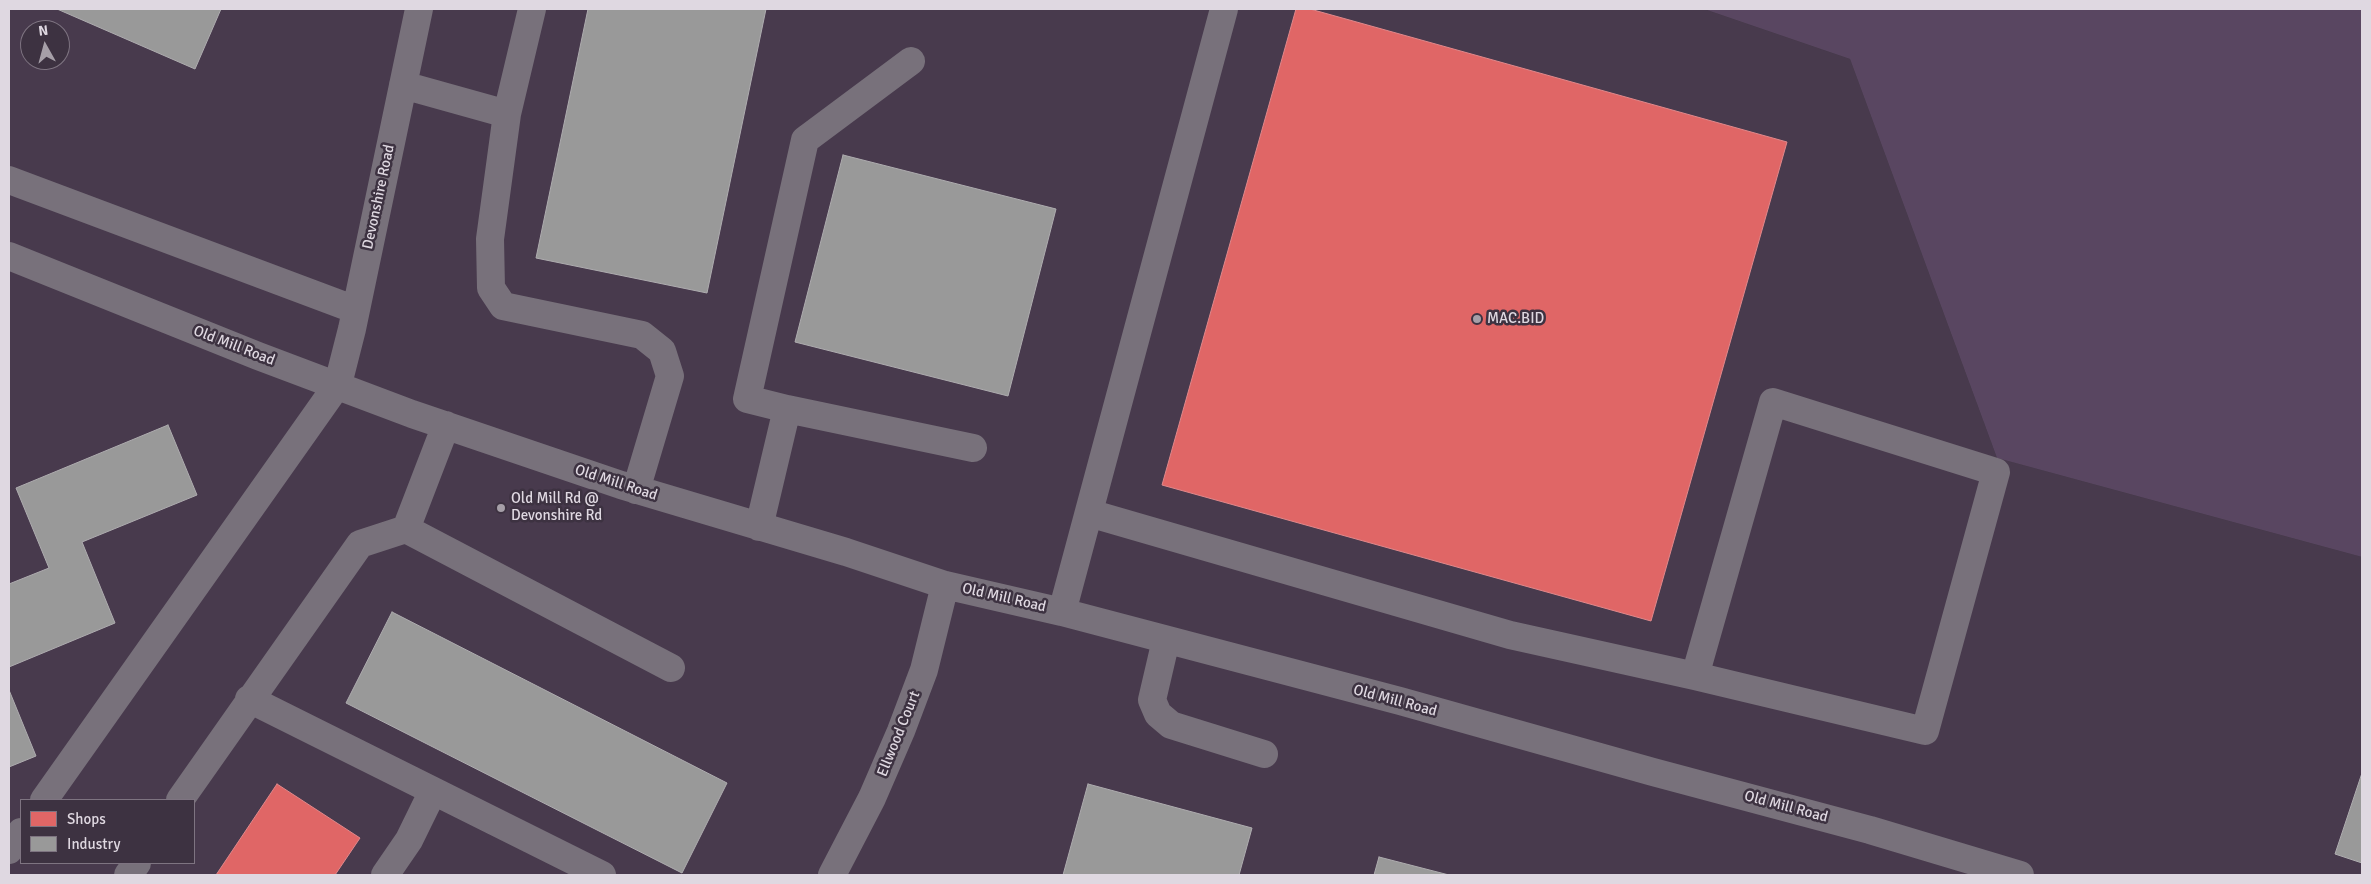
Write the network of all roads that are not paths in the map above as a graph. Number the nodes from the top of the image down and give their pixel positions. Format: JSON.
{"nodes":[{"id":1,"x":419,"y":9,"type":"edge"},
{"id":2,"x":532,"y":9,"type":"edge"},
{"id":3,"x":1224,"y":9,"type":"edge"},
{"id":4,"x":911,"y":61,"type":"dead end"},
{"id":5,"x":403,"y":85,"type":"junction"},
{"id":6,"x":507,"y":114,"type":"junction"},
{"id":7,"x":9,"y":180,"type":"edge"},
{"id":8,"x":9,"y":256,"type":"edge"},
{"id":9,"x":356,"y":310,"type":"junction"},
{"id":10,"x":338,"y":384,"type":"junction"},
{"id":11,"x":787,"y":409,"type":"junction"},
{"id":12,"x":446,"y":425,"type":"junction"},
{"id":13,"x":973,"y":448,"type":"dead end"},
{"id":14,"x":636,"y":490,"type":"junction"},
{"id":15,"x":1088,"y":512,"type":"junction"},
{"id":16,"x":759,"y":527,"type":"junction"},
{"id":17,"x":406,"y":529,"type":"junction"},
{"id":18,"x":945,"y":584,"type":"junction"},
{"id":19,"x":1062,"y":612,"type":"junction"},
{"id":20,"x":1166,"y":640,"type":"junction"},
{"id":21,"x":671,"y":668,"type":"dead end"},
{"id":22,"x":1695,"y":676,"type":"junction"},
{"id":23,"x":249,"y":700,"type":"junction"},
{"id":24,"x":1264,"y":754,"type":"dead end"},
{"id":25,"x":433,"y":791,"type":"junction"},
{"id":26,"x":45,"y":799,"type":"edge"},
{"id":27,"x":181,"y":799,"type":"edge"},
{"id":28,"x":20,"y":834,"type":"edge"},
{"id":29,"x":9,"y":850,"type":"edge"},
{"id":30,"x":136,"y":864,"type":"edge"},
{"id":31,"x":128,"y":875,"type":"edge"},
{"id":32,"x":386,"y":875,"type":"edge"},
{"id":33,"x":602,"y":875,"type":"edge"},
{"id":34,"x":832,"y":875,"type":"edge"},
{"id":35,"x":2020,"y":875,"type":"edge"}],
"edges":[{"from":1,"to":5,"type":"street","name":"Devonshire Road"},
{"from":2,"to":6,"type":"street"},
{"from":3,"to":15,"type":"street"},
{"from":4,"to":11,"type":"street"},
{"from":5,"to":6,"type":"street"},
{"from":5,"to":9,"type":"street","name":"Devonshire Road"},
{"from":6,"to":14,"type":"street"},
{"from":7,"to":9,"type":"street"},
{"from":8,"to":10,"type":"street","name":"Old Mill Road"},
{"from":9,"to":10,"type":"street","name":"Devonshire Road"},
{"from":10,"to":12,"type":"street","name":"Old Mill Road"},
{"from":10,"to":26,"type":"street"},
{"from":11,"to":13,"type":"street"},
{"from":11,"to":16,"type":"street"},
{"from":12,"to":14,"type":"street","name":"Old Mill Road"},
{"from":12,"to":17,"type":"street"},
{"from":14,"to":16,"type":"street","name":"Old Mill Road"},
{"from":15,"to":19,"type":"street"},
{"from":15,"to":22,"type":"street"},
{"from":16,"to":18,"type":"street","name":"Old Mill Road"},
{"from":17,"to":21,"type":"street"},
{"from":17,"to":23,"type":"street"},
{"from":18,"to":19,"type":"street","name":"Old Mill Road"},
{"from":18,"to":34,"type":"street","name":"Ellwood Court"},
{"from":19,"to":20,"type":"street","name":"Old Mill Road"},
{"from":20,"to":24,"type":"street"},
{"from":20,"to":35,"type":"street","name":"Old Mill Road"},
{"from":22,"to":22,"type":"street"},
{"from":23,"to":25,"type":"street"},
{"from":23,"to":27,"type":"street"},
{"from":25,"to":32,"type":"street"},
{"from":25,"to":33,"type":"street"},
{"from":28,"to":29,"type":"street"},
{"from":30,"to":31,"type":"street"}]}
